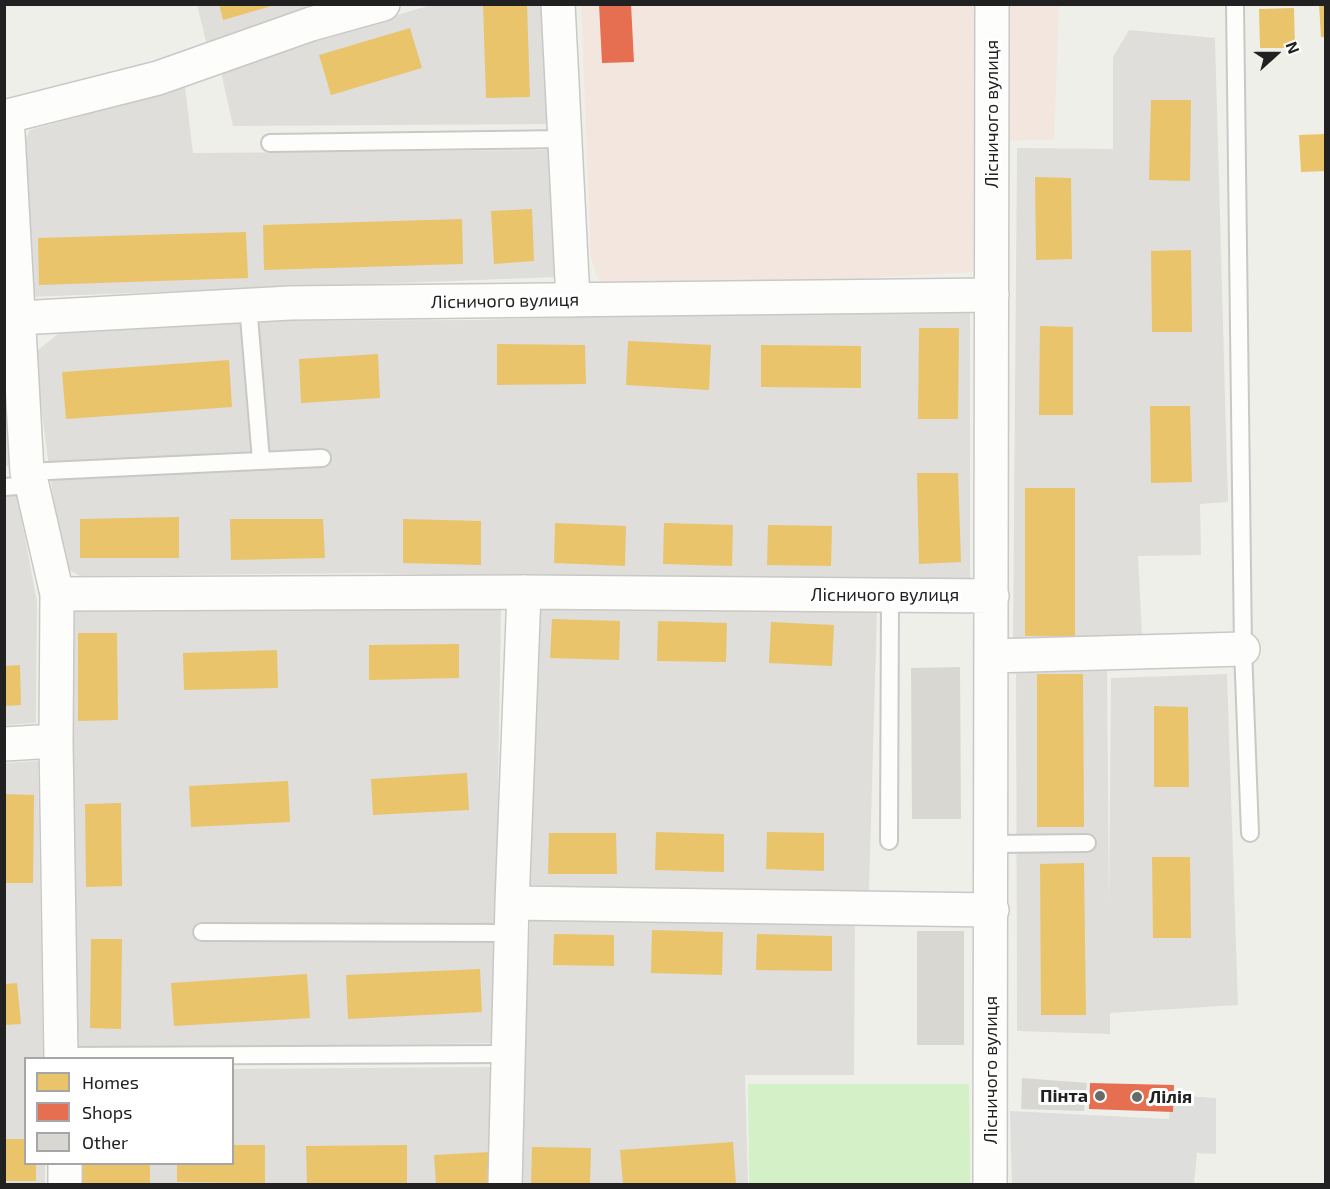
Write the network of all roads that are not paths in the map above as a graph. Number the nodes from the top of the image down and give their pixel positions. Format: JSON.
{"nodes":[{"id":1,"x":383,"y":4,"type":"edge"},
{"id":2,"x":558,"y":4,"type":"edge"},
{"id":3,"x":992,"y":4,"type":"edge"},
{"id":4,"x":1235,"y":4,"type":"edge"},
{"id":5,"x":6,"y":117,"type":"edge"},
{"id":6,"x":565,"y":139,"type":"junction"},
{"id":7,"x":270,"y":143,"type":"dead end"},
{"id":8,"x":992,"y":295,"type":"junction"},
{"id":9,"x":573,"y":300,"type":"junction"},
{"id":10,"x":248,"y":305,"type":"junction"},
{"id":11,"x":12,"y":318,"type":"edge"},
{"id":12,"x":322,"y":458,"type":"dead end"},
{"id":13,"x":261,"y":460,"type":"junction"},
{"id":14,"x":21,"y":481,"type":"edge"},
{"id":15,"x":524,"y":591,"type":"junction"},
{"id":16,"x":57,"y":594,"type":"junction"},
{"id":17,"x":890,"y":595,"type":"junction"},
{"id":18,"x":992,"y":596,"type":"junction"},
{"id":19,"x":1243,"y":649,"type":"junction"},
{"id":20,"x":992,"y":656,"type":"junction"},
{"id":21,"x":56,"y":741,"type":"junction"},
{"id":22,"x":4,"y":744,"type":"edge"},
{"id":23,"x":1250,"y":833,"type":"dead end"},
{"id":24,"x":889,"y":841,"type":"dead end"},
{"id":25,"x":1087,"y":843,"type":"dead end"},
{"id":26,"x":992,"y":844,"type":"junction"},
{"id":27,"x":992,"y":910,"type":"junction"},
{"id":28,"x":512,"y":918,"type":"junction"},
{"id":29,"x":202,"y":932,"type":"dead end"},
{"id":30,"x":509,"y":1054,"type":"junction"},
{"id":31,"x":61,"y":1057,"type":"edge"},
{"id":32,"x":173,"y":1057,"type":"edge"},
{"id":33,"x":65,"y":1165,"type":"edge"},
{"id":34,"x":65,"y":1185,"type":"edge"},
{"id":35,"x":505,"y":1185,"type":"edge"},
{"id":36,"x":990,"y":1185,"type":"edge"}],
"edges":[{"from":1,"to":5,"type":"street"},
{"from":2,"to":6,"type":"street"},
{"from":3,"to":8,"type":"street","name":"Лісничого вулиця"},
{"from":4,"to":19,"type":"lane"},
{"from":5,"to":11,"type":"street"},
{"from":6,"to":7,"type":"lane"},
{"from":6,"to":9,"type":"street"},
{"from":8,"to":9,"type":"street","name":"Лісничого вулиця"},
{"from":8,"to":18,"type":"street","name":"Лісничого вулиця"},
{"from":9,"to":10,"type":"street","name":"Лісничого вулиця"},
{"from":10,"to":11,"type":"street","name":"Лісничого вулиця"},
{"from":10,"to":13,"type":"lane"},
{"from":11,"to":14,"type":"street"},
{"from":12,"to":13,"type":"lane"},
{"from":13,"to":14,"type":"lane"},
{"from":14,"to":16,"type":"street"},
{"from":15,"to":16,"type":"street","name":"Лісничого вулиця"},
{"from":15,"to":17,"type":"street","name":"Лісничого вулиця"},
{"from":15,"to":28,"type":"street"},
{"from":16,"to":21,"type":"street"},
{"from":17,"to":18,"type":"street","name":"Лісничого вулиця"},
{"from":17,"to":24,"type":"lane"},
{"from":18,"to":20,"type":"street","name":"Лісничого вулиця"},
{"from":19,"to":20,"type":"street"},
{"from":19,"to":23,"type":"lane"},
{"from":20,"to":26,"type":"street","name":"Лісничого вулиця"},
{"from":21,"to":22,"type":"street"},
{"from":21,"to":31,"type":"street"},
{"from":25,"to":26,"type":"lane"},
{"from":26,"to":27,"type":"street","name":"Лісничого вулиця"},
{"from":27,"to":28,"type":"street"},
{"from":27,"to":36,"type":"street","name":"Лісничого вулиця"},
{"from":28,"to":29,"type":"lane"},
{"from":28,"to":30,"type":"street"},
{"from":30,"to":32,"type":"lane"},
{"from":30,"to":35,"type":"street"},
{"from":33,"to":34,"type":"street"}]}
